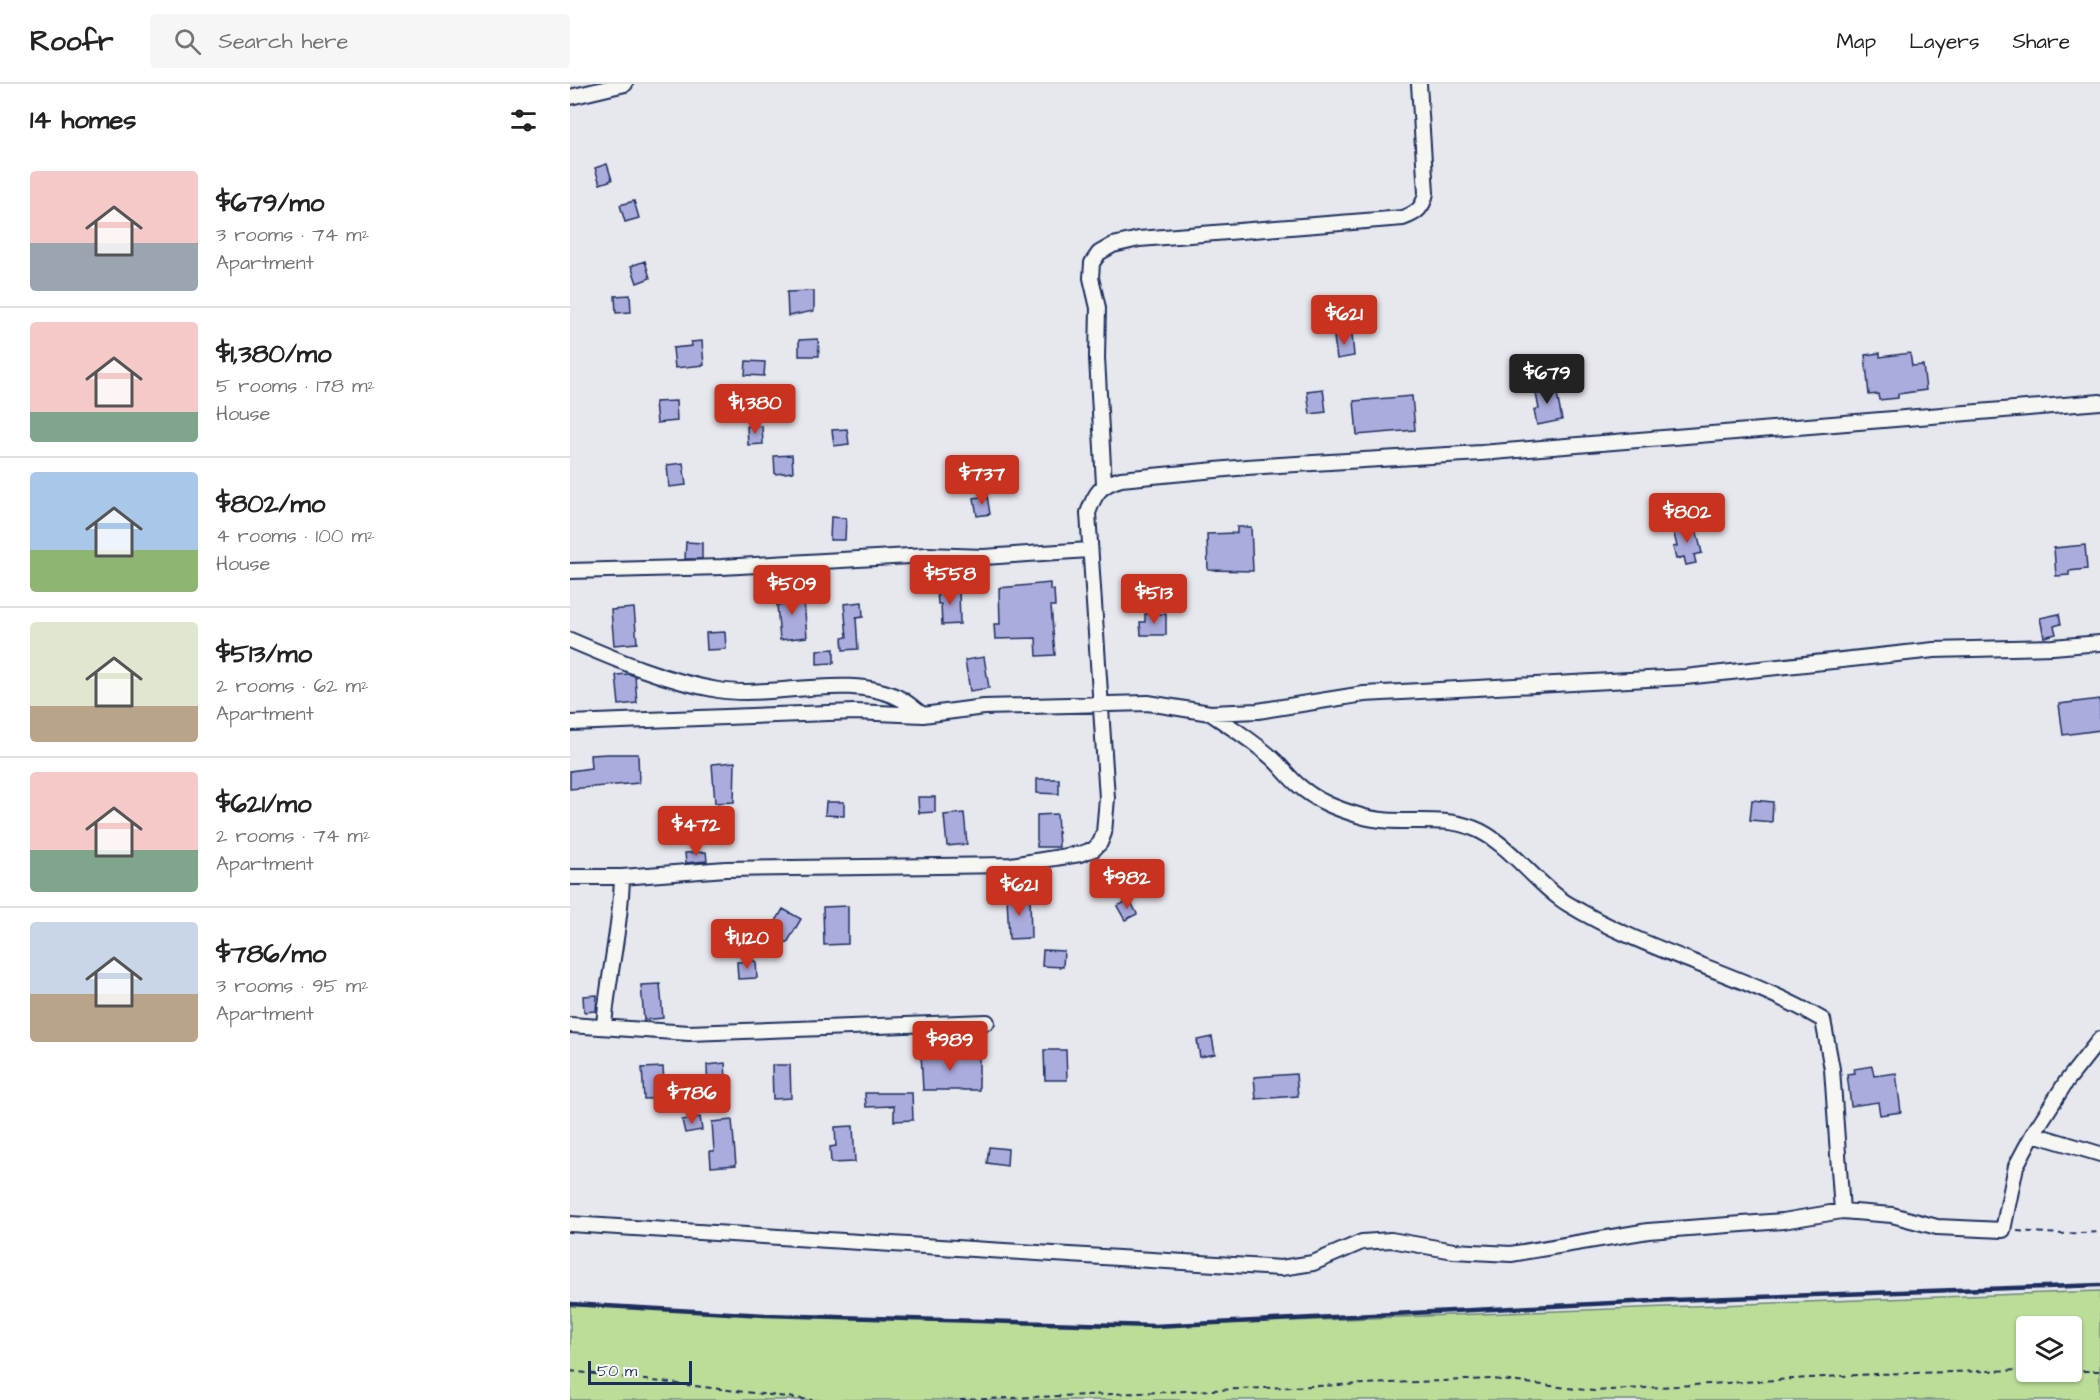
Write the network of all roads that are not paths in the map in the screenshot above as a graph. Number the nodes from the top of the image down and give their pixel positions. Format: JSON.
{"nodes":[{"id":1,"x":625,"y":84,"type":"edge"},
{"id":2,"x":1419,"y":84,"type":"edge"},
{"id":3,"x":570,"y":97,"type":"edge"},
{"id":4,"x":2100,"y":402,"type":"edge"},
{"id":5,"x":1104,"y":484,"type":"junction"},
{"id":6,"x":1089,"y":550,"type":"junction"},
{"id":7,"x":570,"y":571,"type":"edge"},
{"id":8,"x":570,"y":640,"type":"edge"},
{"id":9,"x":2099,"y":641,"type":"edge"},
{"id":10,"x":1100,"y":705,"type":"junction"},
{"id":11,"x":1210,"y":713,"type":"junction"},
{"id":12,"x":923,"y":716,"type":"junction"},
{"id":13,"x":570,"y":723,"type":"edge"},
{"id":14,"x":570,"y":877,"type":"edge"},
{"id":15,"x":622,"y":877,"type":"junction"},
{"id":16,"x":987,"y":1022,"type":"dead end"},
{"id":17,"x":570,"y":1025,"type":"edge"},
{"id":18,"x":604,"y":1026,"type":"junction"},
{"id":19,"x":2100,"y":1039,"type":"edge"},
{"id":20,"x":2033,"y":1134,"type":"junction"},
{"id":21,"x":2100,"y":1154,"type":"edge"},
{"id":22,"x":1842,"y":1211,"type":"junction"},
{"id":23,"x":570,"y":1224,"type":"edge"}],
"edges":[{"from":1,"to":3,"type":"street"},
{"from":2,"to":5,"type":"street"},
{"from":4,"to":5,"type":"street"},
{"from":5,"to":6,"type":"street"},
{"from":6,"to":7,"type":"street"},
{"from":6,"to":10,"type":"street"},
{"from":8,"to":12,"type":"street"},
{"from":9,"to":11,"type":"street"},
{"from":10,"to":11,"type":"street"},
{"from":10,"to":12,"type":"street"},
{"from":10,"to":15,"type":"street"},
{"from":11,"to":22,"type":"street"},
{"from":12,"to":13,"type":"street"},
{"from":14,"to":15,"type":"street"},
{"from":15,"to":18,"type":"street"},
{"from":16,"to":18,"type":"street"},
{"from":17,"to":18,"type":"street"},
{"from":19,"to":20,"type":"street"},
{"from":20,"to":21,"type":"street"},
{"from":20,"to":22,"type":"street"},
{"from":22,"to":23,"type":"street"}]}
